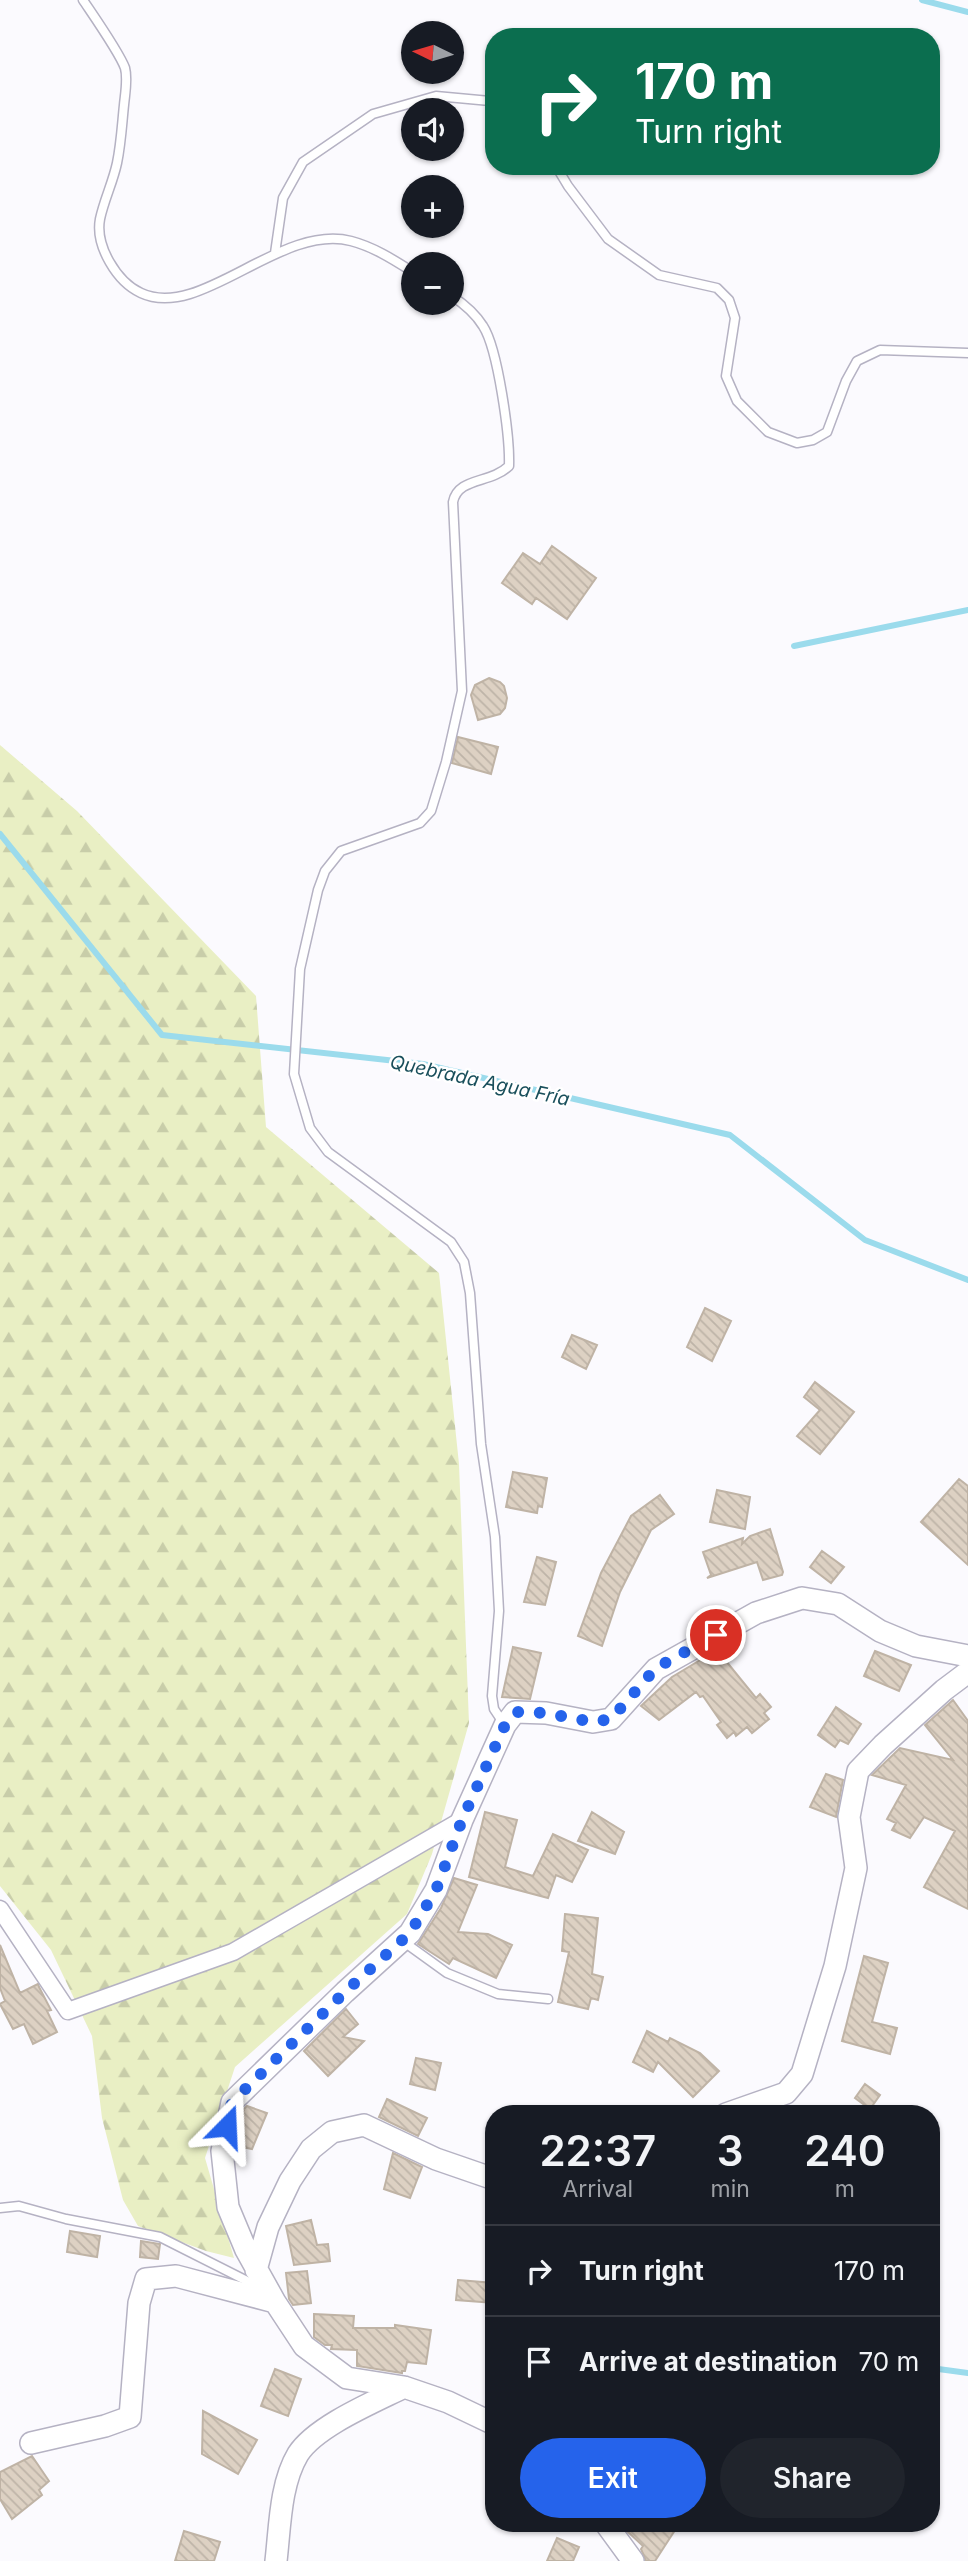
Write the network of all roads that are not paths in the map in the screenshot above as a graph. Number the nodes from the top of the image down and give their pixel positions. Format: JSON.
{"nodes":[{"id":1,"x":83,"y":0,"type":"edge"},
{"id":2,"x":485,"y":102,"type":"edge"},
{"id":3,"x":561,"y":175,"type":"edge"},
{"id":4,"x":275,"y":254,"type":"junction"},
{"id":5,"x":401,"y":264,"type":"edge"},
{"id":6,"x":464,"y":304,"type":"edge"},
{"id":7,"x":968,"y":352,"type":"edge"},
{"id":8,"x":968,"y":1656,"type":"edge"},
{"id":9,"x":968,"y":1672,"type":"edge"},
{"id":10,"x":505,"y":1725,"type":"junction"},
{"id":11,"x":462,"y":1820,"type":"junction"},
{"id":12,"x":0,"y":1909,"type":"edge"},
{"id":13,"x":402,"y":1940,"type":"junction"},
{"id":14,"x":548,"y":1999,"type":"dead end"},
{"id":15,"x":752,"y":2105,"type":"edge"},
{"id":16,"x":485,"y":2176,"type":"edge"},
{"id":17,"x":0,"y":2208,"type":"edge"},
{"id":18,"x":256,"y":2270,"type":"junction"},
{"id":19,"x":271,"y":2297,"type":"junction"},
{"id":20,"x":404,"y":2387,"type":"junction"},
{"id":21,"x":485,"y":2420,"type":"edge"},
{"id":22,"x":31,"y":2443,"type":"dead end"},
{"id":23,"x":612,"y":2532,"type":"edge"},
{"id":24,"x":276,"y":2561,"type":"edge"},
{"id":25,"x":633,"y":2561,"type":"edge"}],
"edges":[{"from":1,"to":4,"type":"lane"},
{"from":2,"to":4,"type":"lane"},
{"from":3,"to":7,"type":"lane"},
{"from":4,"to":5,"type":"lane"},
{"from":6,"to":10,"type":"lane"},
{"from":8,"to":10,"type":"street"},
{"from":9,"to":15,"type":"street"},
{"from":10,"to":11,"type":"street"},
{"from":11,"to":12,"type":"street"},
{"from":11,"to":13,"type":"street"},
{"from":13,"to":14,"type":"lane"},
{"from":13,"to":18,"type":"street"},
{"from":16,"to":18,"type":"street"},
{"from":17,"to":19,"type":"lane"},
{"from":18,"to":19,"type":"street"},
{"from":19,"to":20,"type":"street"},
{"from":19,"to":22,"type":"street"},
{"from":20,"to":21,"type":"street"},
{"from":20,"to":24,"type":"street"},
{"from":23,"to":25,"type":"street"}]}
